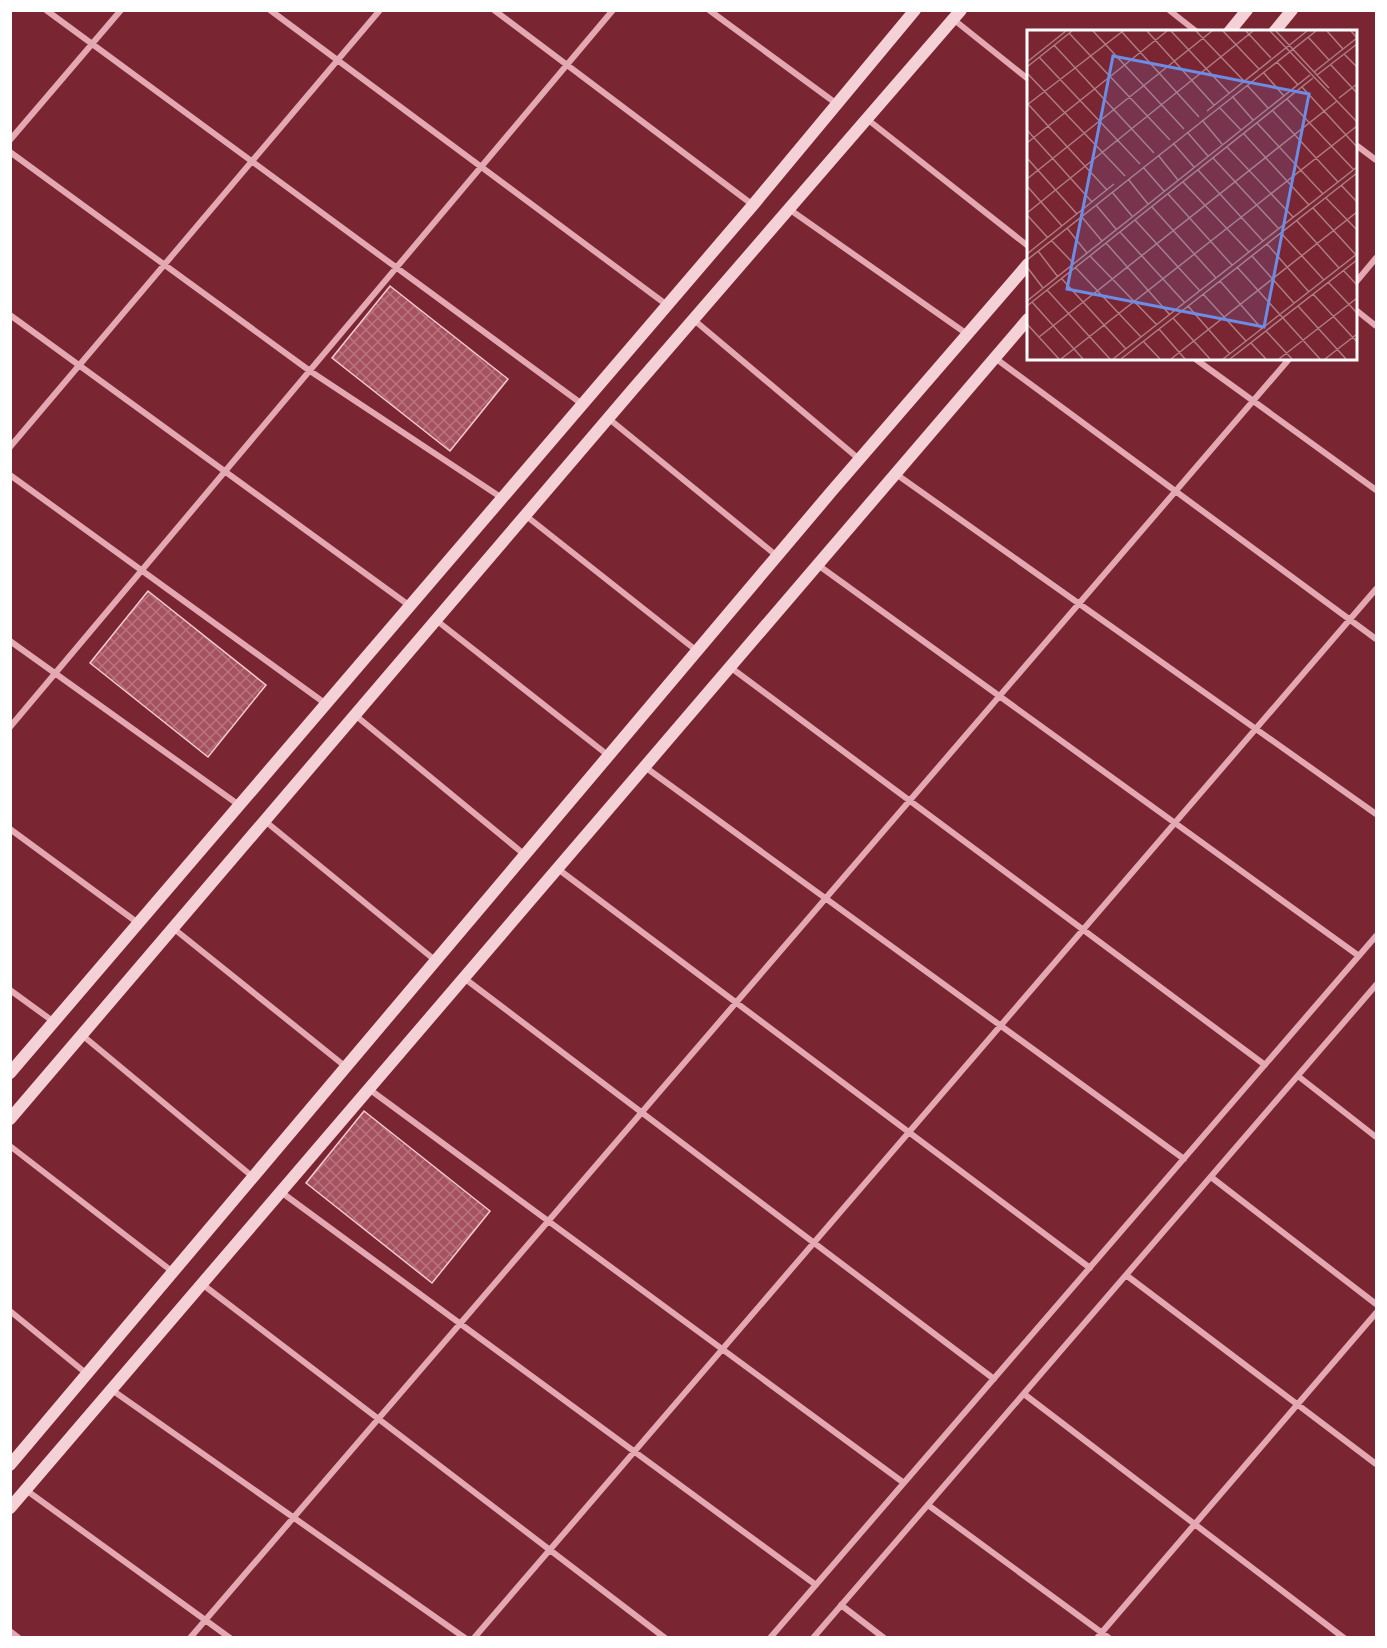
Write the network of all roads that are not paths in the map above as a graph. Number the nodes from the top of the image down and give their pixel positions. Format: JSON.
{"nodes":[{"id":1,"x":46,"y":10,"type":"edge"},
{"id":2,"x":121,"y":10,"type":"edge"},
{"id":3,"x":270,"y":10,"type":"edge"},
{"id":4,"x":380,"y":10,"type":"edge"},
{"id":5,"x":494,"y":10,"type":"edge"},
{"id":6,"x":613,"y":10,"type":"edge"},
{"id":7,"x":710,"y":10,"type":"edge"},
{"id":8,"x":915,"y":10,"type":"edge"},
{"id":9,"x":1169,"y":10,"type":"edge"},
{"id":10,"x":1247,"y":10,"type":"edge"},
{"id":11,"x":1292,"y":10,"type":"edge"},
{"id":12,"x":957,"y":15,"type":"edge"},
{"id":13,"x":1194,"y":30,"type":"edge"},
{"id":14,"x":1231,"y":30,"type":"edge"},
{"id":15,"x":1276,"y":30,"type":"edge"},
{"id":16,"x":91,"y":46,"type":"junction"},
{"id":17,"x":338,"y":61,"type":"junction"},
{"id":18,"x":567,"y":65,"type":"junction"},
{"id":19,"x":1027,"y":77,"type":"edge"},
{"id":20,"x":837,"y":104,"type":"junction"},
{"id":21,"x":867,"y":119,"type":"junction"},
{"id":22,"x":10,"y":140,"type":"edge"},
{"id":23,"x":1357,"y":146,"type":"edge"},
{"id":24,"x":10,"y":152,"type":"edge"},
{"id":25,"x":1377,"y":160,"type":"edge"},
{"id":26,"x":252,"y":163,"type":"junction"},
{"id":27,"x":482,"y":167,"type":"junction"},
{"id":28,"x":753,"y":205,"type":"junction"},
{"id":29,"x":789,"y":209,"type":"junction"},
{"id":30,"x":1027,"y":244,"type":"edge"},
{"id":31,"x":1377,"y":258,"type":"edge"},
{"id":32,"x":165,"y":265,"type":"junction"},
{"id":33,"x":1027,"y":266,"type":"edge"},
{"id":34,"x":396,"y":268,"type":"junction"},
{"id":35,"x":1357,"y":281,"type":"edge"},
{"id":36,"x":668,"y":305,"type":"junction"},
{"id":37,"x":1357,"y":311,"type":"edge"},
{"id":38,"x":10,"y":315,"type":"edge"},
{"id":39,"x":693,"y":319,"type":"junction"},
{"id":40,"x":1027,"y":321,"type":"edge"},
{"id":41,"x":1377,"y":326,"type":"edge"},
{"id":42,"x":967,"y":335,"type":"junction"},
{"id":43,"x":995,"y":358,"type":"junction"},
{"id":44,"x":1197,"y":360,"type":"edge"},
{"id":45,"x":1288,"y":360,"type":"edge"},
{"id":46,"x":80,"y":365,"type":"junction"},
{"id":47,"x":310,"y":371,"type":"junction"},
{"id":48,"x":1253,"y":401,"type":"junction"},
{"id":49,"x":583,"y":404,"type":"junction"},
{"id":50,"x":608,"y":418,"type":"junction"},
{"id":51,"x":10,"y":447,"type":"edge"},
{"id":52,"x":860,"y":459,"type":"junction"},
{"id":53,"x":225,"y":472,"type":"junction"},
{"id":54,"x":896,"y":474,"type":"junction"},
{"id":55,"x":10,"y":475,"type":"edge"},
{"id":56,"x":1377,"y":490,"type":"edge"},
{"id":57,"x":1176,"y":491,"type":"junction"},
{"id":58,"x":502,"y":498,"type":"junction"},
{"id":59,"x":525,"y":515,"type":"junction"},
{"id":60,"x":778,"y":556,"type":"junction"},
{"id":61,"x":818,"y":565,"type":"junction"},
{"id":62,"x":142,"y":571,"type":"junction"},
{"id":63,"x":1377,"y":589,"type":"edge"},
{"id":64,"x":1079,"y":604,"type":"junction"},
{"id":65,"x":410,"y":606,"type":"junction"},
{"id":66,"x":1350,"y":619,"type":"junction"},
{"id":67,"x":436,"y":620,"type":"junction"},
{"id":68,"x":1377,"y":639,"type":"edge"},
{"id":69,"x":10,"y":641,"type":"edge"},
{"id":70,"x":697,"y":651,"type":"junction"},
{"id":71,"x":730,"y":667,"type":"junction"},
{"id":72,"x":56,"y":674,"type":"junction"},
{"id":73,"x":999,"y":696,"type":"junction"},
{"id":74,"x":326,"y":704,"type":"junction"},
{"id":75,"x":355,"y":715,"type":"junction"},
{"id":76,"x":10,"y":727,"type":"edge"},
{"id":77,"x":1256,"y":729,"type":"junction"},
{"id":78,"x":609,"y":756,"type":"junction"},
{"id":79,"x":645,"y":767,"type":"junction"},
{"id":80,"x":910,"y":801,"type":"junction"},
{"id":81,"x":239,"y":806,"type":"junction"},
{"id":82,"x":1377,"y":814,"type":"edge"},
{"id":83,"x":264,"y":821,"type":"junction"},
{"id":84,"x":1175,"y":823,"type":"junction"},
{"id":85,"x":10,"y":829,"type":"edge"},
{"id":86,"x":525,"y":855,"type":"junction"},
{"id":87,"x":558,"y":869,"type":"junction"},
{"id":88,"x":825,"y":898,"type":"junction"},
{"id":89,"x":138,"y":924,"type":"junction"},
{"id":90,"x":173,"y":928,"type":"junction"},
{"id":91,"x":1083,"y":929,"type":"junction"},
{"id":92,"x":1377,"y":936,"type":"edge"},
{"id":93,"x":1359,"y":956,"type":"junction"},
{"id":94,"x":436,"y":961,"type":"junction"},
{"id":95,"x":464,"y":978,"type":"junction"},
{"id":96,"x":1377,"y":985,"type":"edge"},
{"id":97,"x":10,"y":990,"type":"edge"},
{"id":98,"x":736,"y":1003,"type":"junction"},
{"id":99,"x":54,"y":1022,"type":"junction"},
{"id":100,"x":1000,"y":1026,"type":"junction"},
{"id":101,"x":82,"y":1035,"type":"junction"},
{"id":102,"x":1265,"y":1065,"type":"junction"},
{"id":103,"x":346,"y":1067,"type":"junction"},
{"id":104,"x":10,"y":1073,"type":"edge"},
{"id":105,"x":1298,"y":1076,"type":"junction"},
{"id":106,"x":369,"y":1089,"type":"junction"},
{"id":107,"x":642,"y":1112,"type":"junction"},
{"id":108,"x":10,"y":1119,"type":"edge"},
{"id":109,"x":909,"y":1132,"type":"junction"},
{"id":110,"x":1377,"y":1137,"type":"edge"},
{"id":111,"x":10,"y":1146,"type":"edge"},
{"id":112,"x":1184,"y":1159,"type":"junction"},
{"id":113,"x":1211,"y":1177,"type":"junction"},
{"id":114,"x":253,"y":1178,"type":"junction"},
{"id":115,"x":281,"y":1192,"type":"junction"},
{"id":116,"x":548,"y":1221,"type":"junction"},
{"id":117,"x":814,"y":1243,"type":"junction"},
{"id":118,"x":1090,"y":1268,"type":"junction"},
{"id":119,"x":173,"y":1272,"type":"junction"},
{"id":120,"x":1126,"y":1275,"type":"junction"},
{"id":121,"x":202,"y":1284,"type":"junction"},
{"id":122,"x":1377,"y":1304,"type":"edge"},
{"id":123,"x":10,"y":1311,"type":"edge"},
{"id":124,"x":1377,"y":1313,"type":"edge"},
{"id":125,"x":460,"y":1324,"type":"junction"},
{"id":126,"x":722,"y":1349,"type":"junction"},
{"id":127,"x":87,"y":1374,"type":"junction"},
{"id":128,"x":994,"y":1379,"type":"junction"},
{"id":129,"x":112,"y":1390,"type":"junction"},
{"id":130,"x":1024,"y":1394,"type":"junction"},
{"id":131,"x":1298,"y":1405,"type":"junction"},
{"id":132,"x":379,"y":1419,"type":"junction"},
{"id":133,"x":634,"y":1451,"type":"junction"},
{"id":134,"x":1377,"y":1464,"type":"edge"},
{"id":135,"x":10,"y":1465,"type":"edge"},
{"id":136,"x":904,"y":1483,"type":"junction"},
{"id":137,"x":26,"y":1490,"type":"junction"},
{"id":138,"x":928,"y":1505,"type":"junction"},
{"id":139,"x":10,"y":1508,"type":"edge"},
{"id":140,"x":294,"y":1517,"type":"junction"},
{"id":141,"x":1195,"y":1524,"type":"junction"},
{"id":142,"x":550,"y":1549,"type":"junction"},
{"id":143,"x":816,"y":1585,"type":"junction"},
{"id":144,"x":842,"y":1605,"type":"junction"},
{"id":145,"x":206,"y":1620,"type":"junction"},
{"id":146,"x":10,"y":1631,"type":"edge"},
{"id":147,"x":1100,"y":1635,"type":"edge"},
{"id":148,"x":20,"y":1638,"type":"edge"},
{"id":149,"x":190,"y":1638,"type":"edge"},
{"id":150,"x":230,"y":1638,"type":"edge"},
{"id":151,"x":465,"y":1638,"type":"edge"},
{"id":152,"x":474,"y":1638,"type":"edge"},
{"id":153,"x":665,"y":1638,"type":"edge"},
{"id":154,"x":770,"y":1638,"type":"edge"},
{"id":155,"x":813,"y":1638,"type":"edge"},
{"id":156,"x":884,"y":1638,"type":"edge"},
{"id":157,"x":1109,"y":1638,"type":"edge"},
{"id":158,"x":1344,"y":1638,"type":"edge"}],
"edges":[{"from":1,"to":16,"type":"street"},
{"from":2,"to":16,"type":"street"},
{"from":3,"to":17,"type":"street"},
{"from":4,"to":17,"type":"street"},
{"from":5,"to":18,"type":"street"},
{"from":6,"to":18,"type":"street"},
{"from":7,"to":20,"type":"street"},
{"from":8,"to":20,"type":"street"},
{"from":9,"to":13,"type":"street"},
{"from":10,"to":14,"type":"street"},
{"from":11,"to":15,"type":"street"},
{"from":12,"to":19,"type":"street"},
{"from":12,"to":21,"type":"street"},
{"from":16,"to":22,"type":"street"},
{"from":16,"to":26,"type":"street"},
{"from":17,"to":26,"type":"street"},
{"from":17,"to":27,"type":"street"},
{"from":18,"to":27,"type":"street"},
{"from":18,"to":28,"type":"street"},
{"from":20,"to":28,"type":"street"},
{"from":21,"to":29,"type":"street"},
{"from":21,"to":30,"type":"street"},
{"from":23,"to":25,"type":"street"},
{"from":24,"to":32,"type":"street"},
{"from":26,"to":32,"type":"street"},
{"from":26,"to":34,"type":"street"},
{"from":27,"to":34,"type":"street"},
{"from":27,"to":36,"type":"street"},
{"from":28,"to":36,"type":"street"},
{"from":29,"to":39,"type":"street"},
{"from":29,"to":42,"type":"street"},
{"from":31,"to":35,"type":"street"},
{"from":32,"to":46,"type":"street"},
{"from":32,"to":47,"type":"street"},
{"from":33,"to":42,"type":"street"},
{"from":34,"to":47,"type":"street"},
{"from":34,"to":49,"type":"street"},
{"from":36,"to":49,"type":"street"},
{"from":37,"to":41,"type":"street"},
{"from":38,"to":46,"type":"street"},
{"from":39,"to":50,"type":"street"},
{"from":39,"to":52,"type":"street"},
{"from":40,"to":43,"type":"street"},
{"from":42,"to":52,"type":"street"},
{"from":43,"to":54,"type":"street"},
{"from":43,"to":57,"type":"street"},
{"from":44,"to":48,"type":"street"},
{"from":45,"to":48,"type":"street"},
{"from":46,"to":51,"type":"street"},
{"from":46,"to":53,"type":"street"},
{"from":47,"to":53,"type":"street"},
{"from":47,"to":58,"type":"street"},
{"from":48,"to":56,"type":"street"},
{"from":48,"to":57,"type":"street"},
{"from":49,"to":58,"type":"street"},
{"from":50,"to":59,"type":"street"},
{"from":50,"to":60,"type":"street"},
{"from":52,"to":60,"type":"street"},
{"from":53,"to":62,"type":"street"},
{"from":53,"to":65,"type":"street"},
{"from":54,"to":61,"type":"street"},
{"from":54,"to":64,"type":"street"},
{"from":55,"to":62,"type":"street"},
{"from":57,"to":64,"type":"street"},
{"from":57,"to":66,"type":"street"},
{"from":58,"to":65,"type":"street"},
{"from":59,"to":67,"type":"street"},
{"from":59,"to":70,"type":"street"},
{"from":60,"to":70,"type":"street"},
{"from":61,"to":71,"type":"street"},
{"from":61,"to":73,"type":"street"},
{"from":62,"to":72,"type":"street"},
{"from":62,"to":74,"type":"street"},
{"from":63,"to":66,"type":"street"},
{"from":64,"to":73,"type":"street"},
{"from":64,"to":77,"type":"street"},
{"from":65,"to":74,"type":"street"},
{"from":66,"to":68,"type":"street"},
{"from":66,"to":77,"type":"street"},
{"from":67,"to":75,"type":"street"},
{"from":67,"to":78,"type":"street"},
{"from":69,"to":72,"type":"street"},
{"from":70,"to":78,"type":"street"},
{"from":71,"to":79,"type":"street"},
{"from":71,"to":80,"type":"street"},
{"from":72,"to":76,"type":"street"},
{"from":72,"to":81,"type":"street"},
{"from":73,"to":80,"type":"street"},
{"from":73,"to":84,"type":"street"},
{"from":74,"to":81,"type":"street"},
{"from":75,"to":83,"type":"street"},
{"from":75,"to":86,"type":"street"},
{"from":77,"to":82,"type":"street"},
{"from":77,"to":84,"type":"street"},
{"from":78,"to":86,"type":"street"},
{"from":79,"to":87,"type":"street"},
{"from":79,"to":88,"type":"street"},
{"from":80,"to":88,"type":"street"},
{"from":80,"to":91,"type":"street"},
{"from":81,"to":89,"type":"street"},
{"from":83,"to":90,"type":"street"},
{"from":83,"to":94,"type":"street"},
{"from":84,"to":91,"type":"street"},
{"from":84,"to":93,"type":"street"},
{"from":85,"to":89,"type":"street"},
{"from":86,"to":94,"type":"street"},
{"from":87,"to":95,"type":"street"},
{"from":87,"to":98,"type":"street"},
{"from":88,"to":98,"type":"street"},
{"from":88,"to":100,"type":"street"},
{"from":89,"to":99,"type":"street"},
{"from":90,"to":101,"type":"street"},
{"from":90,"to":103,"type":"street"},
{"from":91,"to":100,"type":"street"},
{"from":91,"to":102,"type":"street"},
{"from":92,"to":93,"type":"street"},
{"from":93,"to":102,"type":"street"},
{"from":94,"to":103,"type":"street"},
{"from":95,"to":106,"type":"street"},
{"from":95,"to":107,"type":"street"},
{"from":96,"to":105,"type":"street"},
{"from":97,"to":99,"type":"street"},
{"from":98,"to":107,"type":"street"},
{"from":98,"to":109,"type":"street"},
{"from":99,"to":104,"type":"street"},
{"from":100,"to":109,"type":"street"},
{"from":100,"to":112,"type":"street"},
{"from":101,"to":108,"type":"street"},
{"from":101,"to":114,"type":"street"},
{"from":102,"to":112,"type":"street"},
{"from":103,"to":114,"type":"street"},
{"from":105,"to":110,"type":"street"},
{"from":105,"to":113,"type":"street"},
{"from":106,"to":115,"type":"street"},
{"from":106,"to":116,"type":"street"},
{"from":107,"to":116,"type":"street"},
{"from":107,"to":117,"type":"street"},
{"from":109,"to":117,"type":"street"},
{"from":109,"to":118,"type":"street"},
{"from":111,"to":119,"type":"street"},
{"from":112,"to":118,"type":"street"},
{"from":113,"to":120,"type":"street"},
{"from":113,"to":122,"type":"street"},
{"from":114,"to":119,"type":"street"},
{"from":115,"to":121,"type":"street"},
{"from":115,"to":125,"type":"street"},
{"from":116,"to":125,"type":"street"},
{"from":116,"to":126,"type":"street"},
{"from":117,"to":126,"type":"street"},
{"from":117,"to":128,"type":"street"},
{"from":118,"to":128,"type":"street"},
{"from":119,"to":127,"type":"street"},
{"from":120,"to":130,"type":"street"},
{"from":120,"to":131,"type":"street"},
{"from":121,"to":129,"type":"street"},
{"from":121,"to":132,"type":"street"},
{"from":123,"to":127,"type":"street"},
{"from":124,"to":131,"type":"street"},
{"from":125,"to":132,"type":"street"},
{"from":125,"to":133,"type":"street"},
{"from":126,"to":133,"type":"street"},
{"from":126,"to":136,"type":"street"},
{"from":127,"to":135,"type":"street"},
{"from":128,"to":136,"type":"street"},
{"from":129,"to":137,"type":"street"},
{"from":129,"to":140,"type":"street"},
{"from":130,"to":138,"type":"street"},
{"from":130,"to":141,"type":"street"},
{"from":131,"to":134,"type":"street"},
{"from":131,"to":141,"type":"street"},
{"from":132,"to":140,"type":"street"},
{"from":132,"to":142,"type":"street"},
{"from":133,"to":142,"type":"street"},
{"from":133,"to":143,"type":"street"},
{"from":136,"to":143,"type":"street"},
{"from":137,"to":139,"type":"street"},
{"from":137,"to":145,"type":"street"},
{"from":138,"to":144,"type":"street"},
{"from":138,"to":147,"type":"street"},
{"from":140,"to":145,"type":"street"},
{"from":140,"to":151,"type":"street"},
{"from":141,"to":147,"type":"street"},
{"from":141,"to":158,"type":"street"},
{"from":142,"to":152,"type":"street"},
{"from":142,"to":153,"type":"street"},
{"from":143,"to":154,"type":"street"},
{"from":144,"to":155,"type":"street"},
{"from":144,"to":156,"type":"street"},
{"from":145,"to":149,"type":"street"},
{"from":145,"to":150,"type":"street"},
{"from":146,"to":148,"type":"street"},
{"from":147,"to":157,"type":"street"}]}
